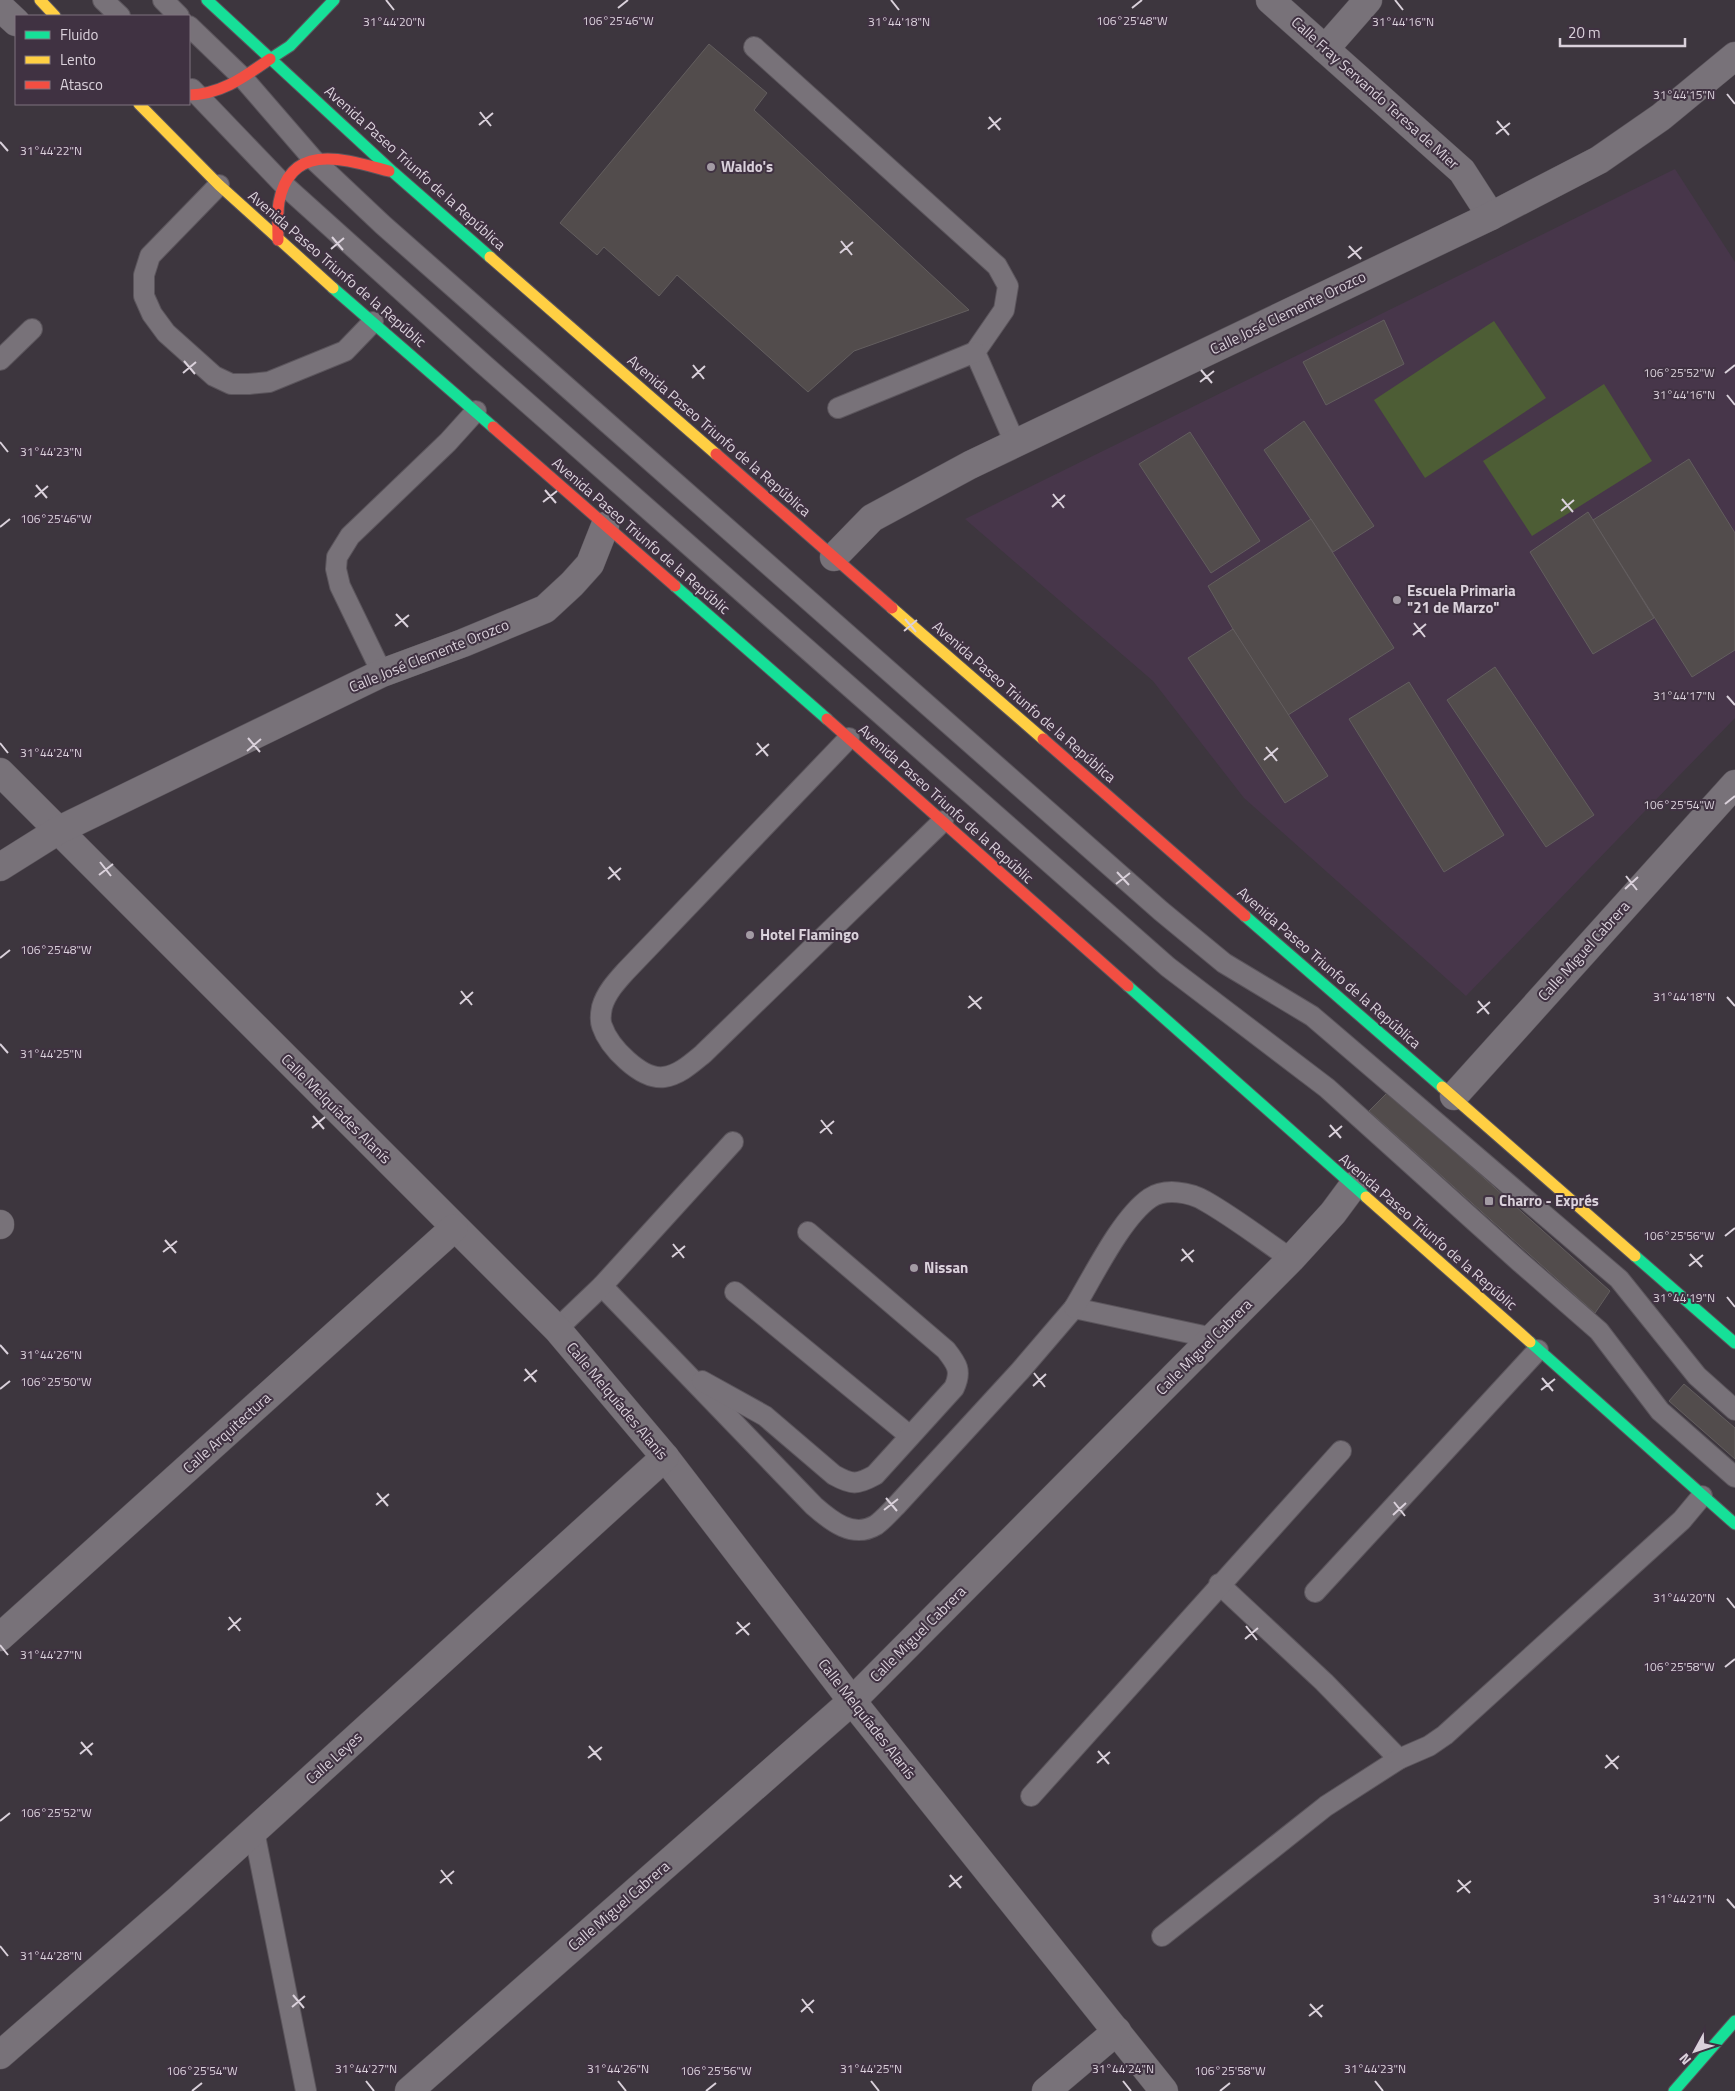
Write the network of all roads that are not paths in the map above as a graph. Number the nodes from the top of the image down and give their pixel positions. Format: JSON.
{"nodes":[{"id":1,"x":40,"y":0,"type":"edge"},
{"id":2,"x":103,"y":0,"type":"edge"},
{"id":3,"x":162,"y":0,"type":"edge"},
{"id":4,"x":207,"y":0,"type":"edge"},
{"id":5,"x":334,"y":0,"type":"edge"},
{"id":6,"x":1270,"y":0,"type":"edge"},
{"id":7,"x":1368,"y":0,"type":"edge"},
{"id":8,"x":0,"y":7,"type":"edge"},
{"id":9,"x":54,"y":15,"type":"edge"},
{"id":10,"x":119,"y":15,"type":"edge"},
{"id":11,"x":178,"y":15,"type":"edge"},
{"id":12,"x":15,"y":21,"type":"edge"},
{"id":13,"x":190,"y":27,"type":"edge"},
{"id":14,"x":754,"y":47,"type":"dead end"},
{"id":15,"x":1325,"y":49,"type":"junction"},
{"id":16,"x":1735,"y":56,"type":"edge"},
{"id":17,"x":270,"y":60,"type":"junction"},
{"id":18,"x":242,"y":78,"type":"junction"},
{"id":19,"x":192,"y":92,"type":"edge"},
{"id":20,"x":140,"y":105,"type":"edge"},
{"id":21,"x":313,"y":159,"type":"junction"},
{"id":22,"x":393,"y":172,"type":"junction"},
{"id":23,"x":219,"y":185,"type":"junction"},
{"id":24,"x":284,"y":185,"type":"junction"},
{"id":25,"x":1491,"y":216,"type":"junction"},
{"id":26,"x":278,"y":240,"type":"junction"},
{"id":27,"x":373,"y":322,"type":"junction"},
{"id":28,"x":32,"y":329,"type":"dead end"},
{"id":29,"x":975,"y":352,"type":"junction"},
{"id":30,"x":0,"y":360,"type":"edge"},
{"id":31,"x":838,"y":408,"type":"dead end"},
{"id":32,"x":476,"y":411,"type":"junction"},
{"id":33,"x":1015,"y":443,"type":"junction"},
{"id":34,"x":605,"y":526,"type":"junction"},
{"id":35,"x":834,"y":557,"type":"junction"},
{"id":36,"x":382,"y":673,"type":"junction"},
{"id":37,"x":849,"y":738,"type":"junction"},
{"id":38,"x":0,"y":772,"type":"edge"},
{"id":39,"x":1731,"y":793,"type":"edge"},
{"id":40,"x":943,"y":821,"type":"junction"},
{"id":41,"x":59,"y":830,"type":"junction"},
{"id":42,"x":0,"y":867,"type":"edge"},
{"id":43,"x":1454,"y":1096,"type":"junction"},
{"id":44,"x":733,"y":1142,"type":"dead end"},
{"id":45,"x":1353,"y":1186,"type":"junction"},
{"id":46,"x":454,"y":1228,"type":"junction"},
{"id":47,"x":808,"y":1232,"type":"dead end"},
{"id":48,"x":1291,"y":1259,"type":"junction"},
{"id":49,"x":602,"y":1286,"type":"junction"},
{"id":50,"x":735,"y":1292,"type":"dead end"},
{"id":51,"x":1074,"y":1308,"type":"junction"},
{"id":52,"x":557,"y":1329,"type":"junction"},
{"id":53,"x":1212,"y":1338,"type":"junction"},
{"id":54,"x":1735,"y":1343,"type":"edge"},
{"id":55,"x":1538,"y":1350,"type":"junction"},
{"id":56,"x":682,"y":1370,"type":"junction"},
{"id":57,"x":1735,"y":1410,"type":"edge"},
{"id":58,"x":910,"y":1436,"type":"junction"},
{"id":59,"x":1341,"y":1451,"type":"dead end"},
{"id":60,"x":665,"y":1457,"type":"junction"},
{"id":61,"x":1735,"y":1477,"type":"edge"},
{"id":62,"x":1702,"y":1496,"type":"junction"},
{"id":63,"x":1735,"y":1524,"type":"edge"},
{"id":64,"x":1219,"y":1584,"type":"junction"},
{"id":65,"x":1315,"y":1592,"type":"dead end"},
{"id":66,"x":0,"y":1636,"type":"edge"},
{"id":67,"x":852,"y":1701,"type":"junction"},
{"id":68,"x":1399,"y":1758,"type":"junction"},
{"id":69,"x":1031,"y":1796,"type":"dead end"},
{"id":70,"x":254,"y":1831,"type":"junction"},
{"id":71,"x":1162,"y":1936,"type":"dead end"},
{"id":72,"x":1735,"y":2021,"type":"edge"},
{"id":73,"x":1117,"y":2031,"type":"junction"},
{"id":74,"x":0,"y":2055,"type":"edge"},
{"id":75,"x":306,"y":2091,"type":"edge"},
{"id":76,"x":409,"y":2091,"type":"edge"},
{"id":77,"x":1046,"y":2091,"type":"edge"},
{"id":78,"x":1164,"y":2091,"type":"edge"},
{"id":79,"x":1674,"y":2091,"type":"edge"}],
"edges":[{"from":1,"to":9,"type":"main road"},
{"from":2,"to":10,"type":"lane"},
{"from":3,"to":11,"type":"lane"},
{"from":4,"to":17,"type":"main road","name":"Avenida Paseo Triunfo de la República"},
{"from":5,"to":17,"type":"main road"},
{"from":6,"to":15,"type":"street","name":"Calle Fray Servando Teresa de Mier"},
{"from":7,"to":15,"type":"street"},
{"from":8,"to":12,"type":"street"},
{"from":13,"to":18,"type":"lane"},
{"from":14,"to":29,"type":"lane"},
{"from":15,"to":25,"type":"street","name":"Calle Fray Servando Teresa de Mier"},
{"from":16,"to":25,"type":"street","name":"Calle José Clemente Orozco"},
{"from":17,"to":18,"type":"main road"},
{"from":17,"to":22,"type":"main road","name":"Avenida Paseo Triunfo de la República"},
{"from":18,"to":19,"type":"main road"},
{"from":18,"to":21,"type":"lane"},
{"from":19,"to":24,"type":"lane"},
{"from":20,"to":23,"type":"main road","name":"Avenida Paseo Triunfo de la Repúblic"},
{"from":21,"to":22,"type":"main road"},
{"from":21,"to":24,"type":"main road"},
{"from":21,"to":57,"type":"lane"},
{"from":22,"to":35,"type":"main road","name":"Avenida Paseo Triunfo de la República"},
{"from":23,"to":26,"type":"main road","name":"Avenida Paseo Triunfo de la Repúblic"},
{"from":23,"to":27,"type":"lane"},
{"from":24,"to":26,"type":"main road"},
{"from":24,"to":61,"type":"lane"},
{"from":25,"to":33,"type":"street","name":"Calle José Clemente Orozco"},
{"from":26,"to":27,"type":"main road","name":"Avenida Paseo Triunfo de la Repúblic"},
{"from":27,"to":32,"type":"main road","name":"Avenida Paseo Triunfo de la Repúblic"},
{"from":28,"to":30,"type":"lane"},
{"from":29,"to":31,"type":"lane"},
{"from":29,"to":33,"type":"lane"},
{"from":32,"to":34,"type":"main road","name":"Avenida Paseo Triunfo de la Repúblic"},
{"from":32,"to":36,"type":"lane"},
{"from":33,"to":35,"type":"street","name":"Calle José Clemente Orozco"},
{"from":34,"to":36,"type":"street","name":"Calle José Clemente Orozco"},
{"from":34,"to":37,"type":"main road","name":"Avenida Paseo Triunfo de la Repúblic"},
{"from":35,"to":43,"type":"main road","name":"Avenida Paseo Triunfo de la República"},
{"from":36,"to":41,"type":"street","name":"Calle José Clemente Orozco"},
{"from":37,"to":40,"type":"main road","name":"Avenida Paseo Triunfo de la Repúblic"},
{"from":37,"to":40,"type":"lane"},
{"from":38,"to":41,"type":"street","name":"Calle Melquíades Alanís"},
{"from":39,"to":43,"type":"street","name":"Calle Miguel Cabrera"},
{"from":40,"to":45,"type":"main road","name":"Avenida Paseo Triunfo de la Repúblic"},
{"from":41,"to":42,"type":"street","name":"Calle José Clemente Orozco"},
{"from":41,"to":46,"type":"street","name":"Calle Melquíades Alanís"},
{"from":43,"to":54,"type":"main road","name":"Avenida Paseo Triunfo de la República"},
{"from":44,"to":49,"type":"lane"},
{"from":45,"to":48,"type":"street","name":"Calle Miguel Cabrera"},
{"from":45,"to":55,"type":"main road","name":"Avenida Paseo Triunfo de la Repúblic"},
{"from":46,"to":52,"type":"street","name":"Calle Melquíades Alanís"},
{"from":46,"to":66,"type":"street","name":"Calle Arquitectura"},
{"from":47,"to":58,"type":"lane"},
{"from":48,"to":51,"type":"lane"},
{"from":48,"to":53,"type":"street","name":"Calle Miguel Cabrera"},
{"from":49,"to":52,"type":"lane"},
{"from":49,"to":56,"type":"lane"},
{"from":50,"to":58,"type":"lane"},
{"from":51,"to":53,"type":"lane"},
{"from":51,"to":56,"type":"lane"},
{"from":52,"to":60,"type":"street","name":"Calle Melquíades Alanís"},
{"from":53,"to":67,"type":"street","name":"Calle Miguel Cabrera"},
{"from":55,"to":62,"type":"main road","name":"Avenida Paseo Triunfo de la Repúblic"},
{"from":55,"to":65,"type":"lane"},
{"from":56,"to":58,"type":"lane"},
{"from":59,"to":64,"type":"lane"},
{"from":60,"to":67,"type":"street","name":"Calle Melquíades Alanís"},
{"from":60,"to":70,"type":"street","name":"Calle Leyes"},
{"from":62,"to":63,"type":"main road","name":"Avenida Paseo Triunfo de la Repúblic"},
{"from":62,"to":68,"type":"lane"},
{"from":64,"to":68,"type":"lane"},
{"from":64,"to":69,"type":"lane"},
{"from":67,"to":73,"type":"street","name":"Calle Melquíades Alanís"},
{"from":67,"to":76,"type":"street","name":"Calle Miguel Cabrera"},
{"from":68,"to":71,"type":"lane"},
{"from":70,"to":74,"type":"street","name":"Calle Leyes"},
{"from":70,"to":75,"type":"lane"},
{"from":72,"to":79,"type":"main road"},
{"from":73,"to":77,"type":"street"},
{"from":73,"to":78,"type":"street","name":"Calle Melquíades Alanís"}]}
